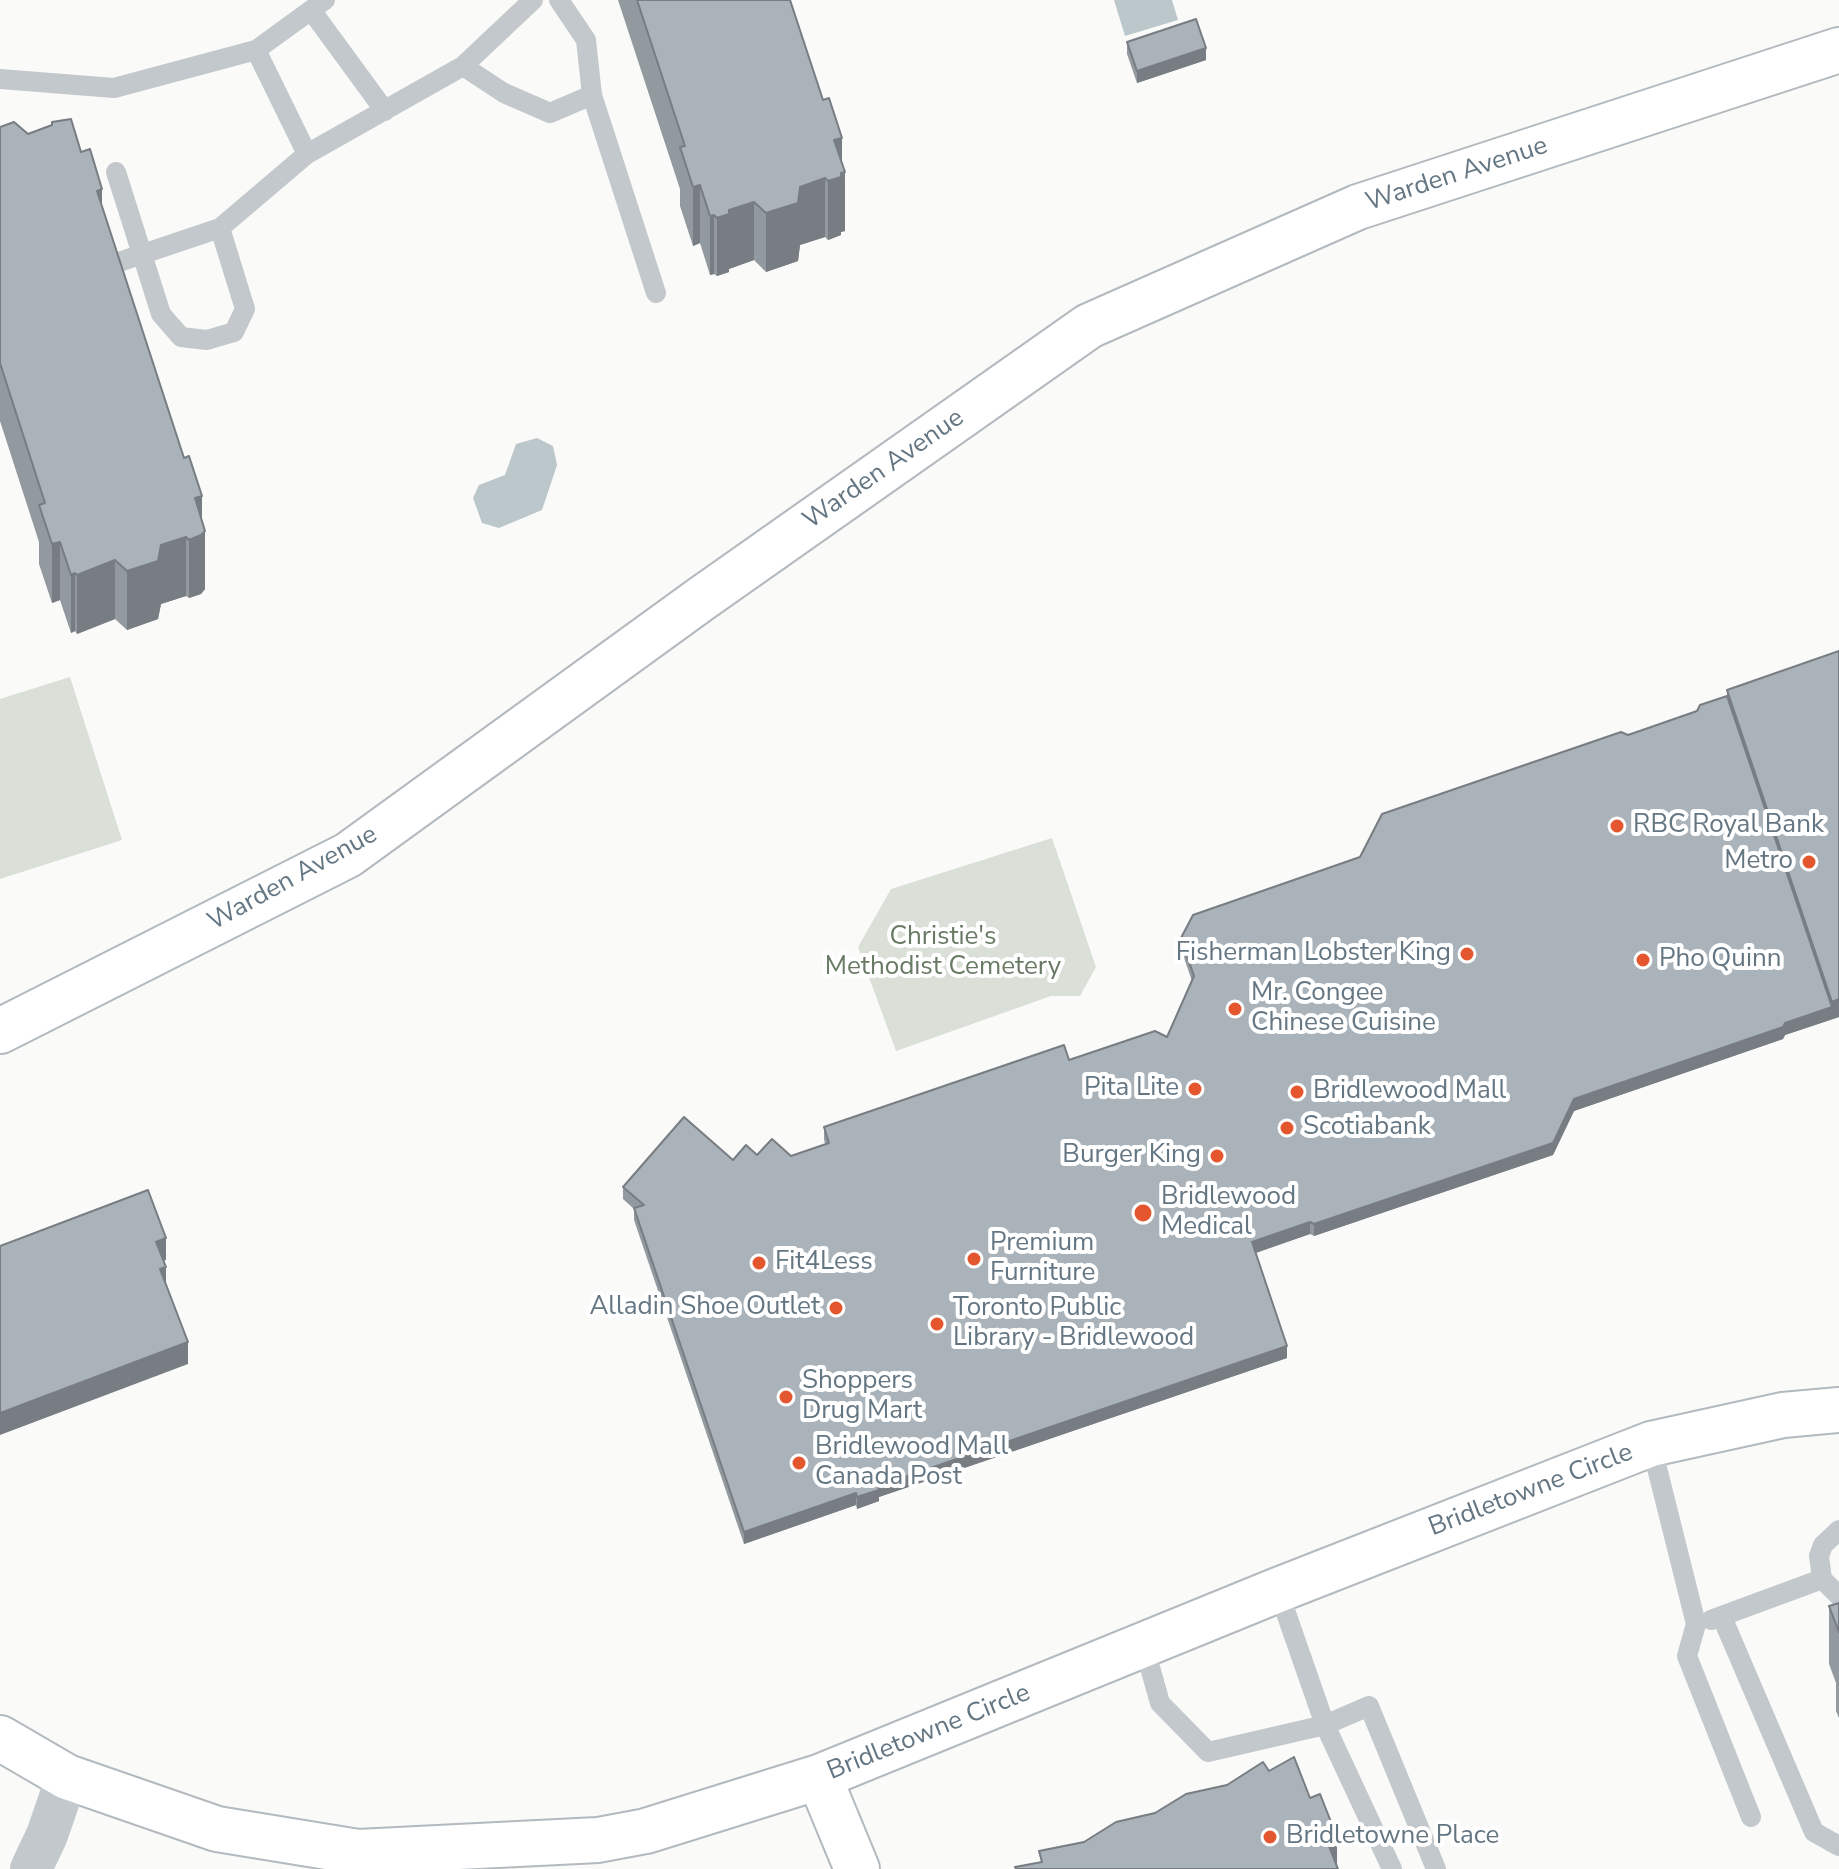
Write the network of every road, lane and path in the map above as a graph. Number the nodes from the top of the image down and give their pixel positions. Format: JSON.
{"nodes":[{"id":1,"x":533,"y":0,"type":"edge"},
{"id":2,"x":559,"y":0,"type":"edge"},
{"id":3,"x":318,"y":5,"type":"edge"},
{"id":4,"x":256,"y":50,"type":"junction"},
{"id":5,"x":1839,"y":50,"type":"edge"},
{"id":6,"x":463,"y":66,"type":"junction"},
{"id":7,"x":0,"y":79,"type":"edge"},
{"id":8,"x":592,"y":95,"type":"junction"},
{"id":9,"x":385,"y":111,"type":"junction"},
{"id":10,"x":307,"y":154,"type":"junction"},
{"id":11,"x":116,"y":172,"type":"dead end"},
{"id":12,"x":220,"y":228,"type":"junction"},
{"id":13,"x":143,"y":256,"type":"junction"},
{"id":14,"x":119,"y":262,"type":"edge"},
{"id":15,"x":656,"y":293,"type":"dead end"},
{"id":16,"x":0,"y":1031,"type":"edge"},
{"id":17,"x":1839,"y":1410,"type":"edge"},
{"id":18,"x":1651,"y":1444,"type":"junction"},
{"id":19,"x":1839,"y":1530,"type":"edge"},
{"id":20,"x":1822,"y":1579,"type":"junction"},
{"id":21,"x":1278,"y":1590,"type":"junction"},
{"id":22,"x":1839,"y":1596,"type":"edge"},
{"id":23,"x":1722,"y":1617,"type":"junction"},
{"id":24,"x":1696,"y":1624,"type":"junction"},
{"id":25,"x":1144,"y":1646,"type":"junction"},
{"id":26,"x":1325,"y":1725,"type":"junction"},
{"id":27,"x":0,"y":1738,"type":"edge"},
{"id":28,"x":67,"y":1777,"type":"junction"},
{"id":29,"x":819,"y":1777,"type":"junction"},
{"id":30,"x":1751,"y":1817,"type":"dead end"},
{"id":31,"x":1839,"y":1846,"type":"edge"},
{"id":32,"x":442,"y":1859,"type":"edge"},
{"id":33,"x":31,"y":1869,"type":"edge"},
{"id":34,"x":857,"y":1869,"type":"edge"},
{"id":35,"x":1392,"y":1869,"type":"edge"},
{"id":36,"x":1436,"y":1869,"type":"edge"}],
"edges":[{"from":1,"to":6,"type":"lane"},
{"from":2,"to":8,"type":"lane"},
{"from":3,"to":4,"type":"lane"},
{"from":3,"to":9,"type":"lane"},
{"from":4,"to":7,"type":"lane"},
{"from":4,"to":10,"type":"lane"},
{"from":5,"to":16,"type":"main road","name":"Warden Avenue"},
{"from":6,"to":8,"type":"lane"},
{"from":6,"to":9,"type":"lane"},
{"from":8,"to":15,"type":"lane"},
{"from":9,"to":10,"type":"lane"},
{"from":10,"to":12,"type":"lane"},
{"from":11,"to":13,"type":"lane"},
{"from":12,"to":13,"type":"lane"},
{"from":12,"to":13,"type":"lane"},
{"from":13,"to":14,"type":"lane"},
{"from":17,"to":18,"type":"main road","name":"Bridletowne Circle"},
{"from":18,"to":21,"type":"main road","name":"Bridletowne Circle"},
{"from":18,"to":24,"type":"lane"},
{"from":19,"to":20,"type":"lane"},
{"from":20,"to":22,"type":"lane"},
{"from":20,"to":23,"type":"lane"},
{"from":21,"to":25,"type":"main road","name":"Bridletowne Circle"},
{"from":21,"to":26,"type":"lane"},
{"from":23,"to":24,"type":"lane"},
{"from":23,"to":31,"type":"lane"},
{"from":24,"to":30,"type":"lane"},
{"from":25,"to":26,"type":"lane"},
{"from":25,"to":29,"type":"main road","name":"Bridletowne Circle"},
{"from":26,"to":35,"type":"lane"},
{"from":26,"to":36,"type":"lane"},
{"from":27,"to":28,"type":"main road","name":"Bridletowne Circle"},
{"from":28,"to":32,"type":"main road","name":"Bridletowne Circle"},
{"from":28,"to":33,"type":"street"},
{"from":29,"to":32,"type":"main road","name":"Bridletowne Circle"},
{"from":29,"to":34,"type":"main road"}]}
